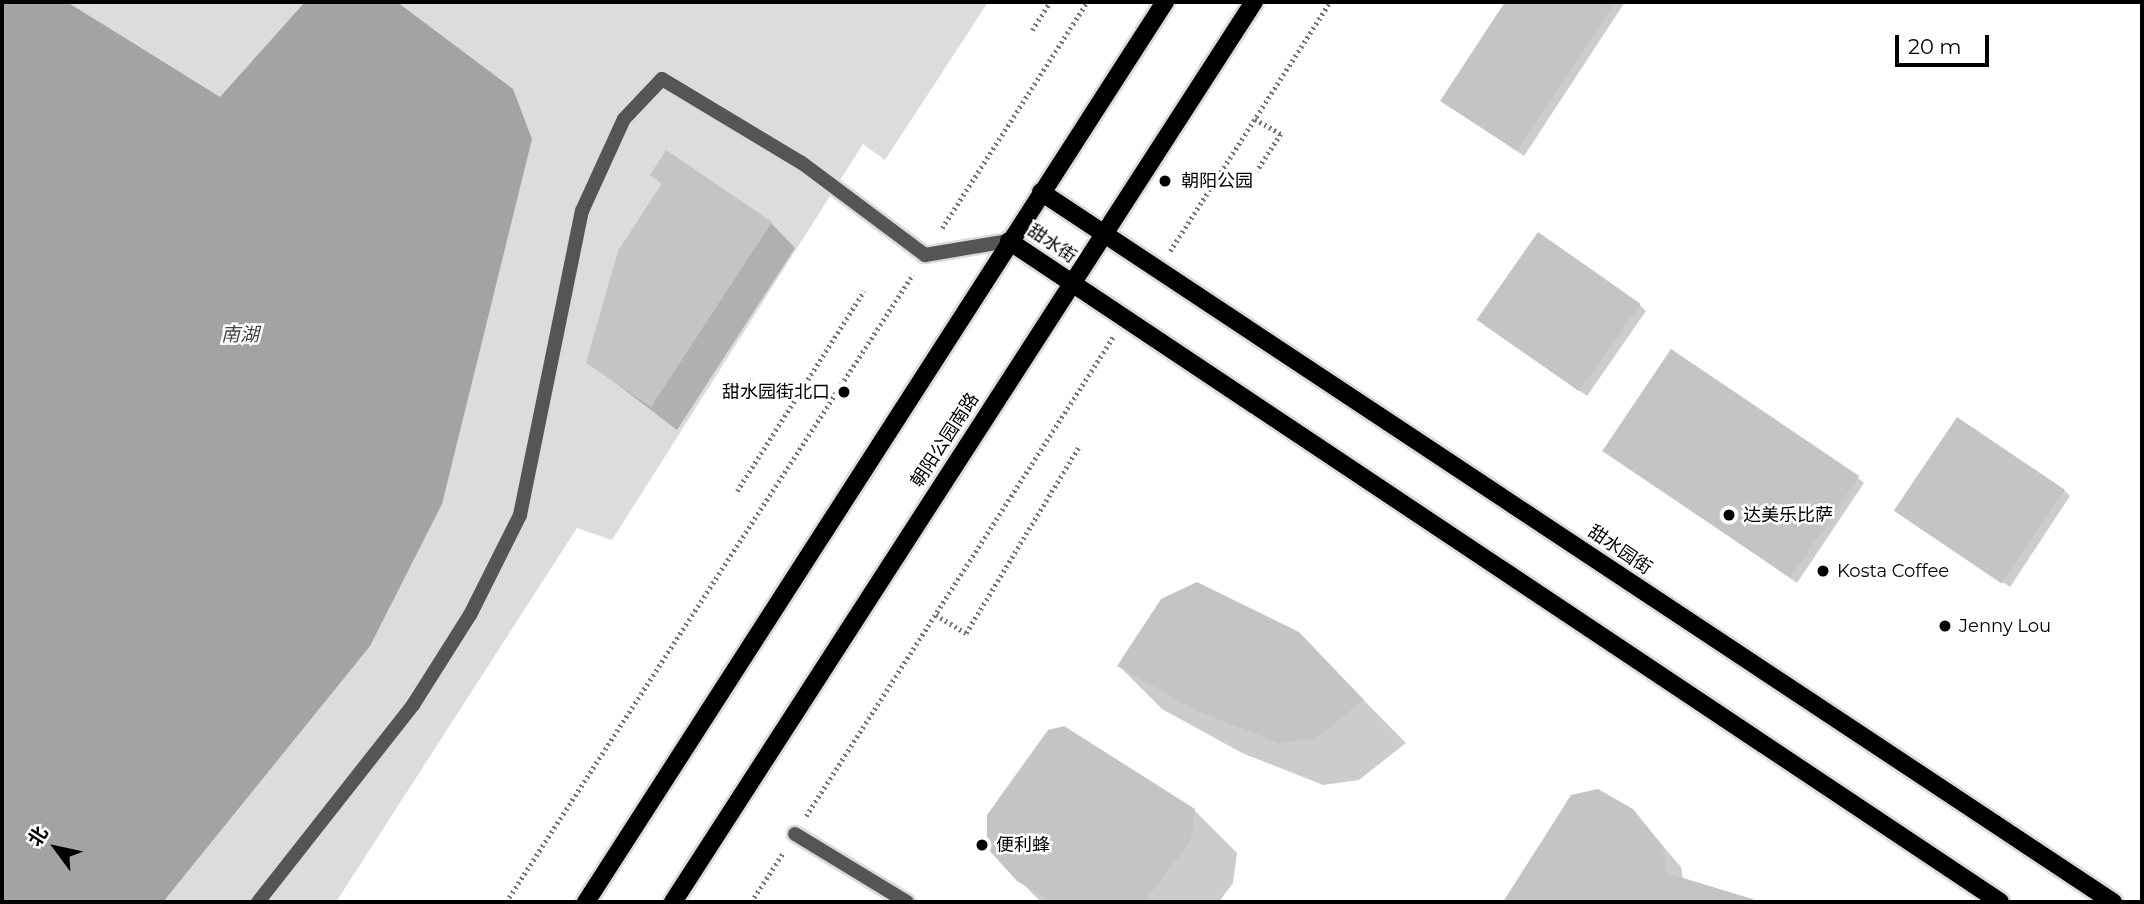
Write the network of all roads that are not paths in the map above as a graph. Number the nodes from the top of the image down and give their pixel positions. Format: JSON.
{"nodes":[{"id":1,"x":1165,"y":2,"type":"edge"},
{"id":2,"x":1254,"y":2,"type":"edge"},
{"id":3,"x":1041,"y":192,"type":"junction"},
{"id":4,"x":1103,"y":233,"type":"junction"},
{"id":5,"x":1009,"y":241,"type":"junction"},
{"id":6,"x":1071,"y":283,"type":"junction"},
{"id":7,"x":795,"y":834,"type":"road end"},
{"id":8,"x":258,"y":902,"type":"edge"},
{"id":9,"x":586,"y":902,"type":"edge"},
{"id":10,"x":673,"y":902,"type":"edge"},
{"id":11,"x":907,"y":902,"type":"edge"},
{"id":12,"x":2000,"y":902,"type":"edge"},
{"id":13,"x":2113,"y":902,"type":"edge"}],
"edges":[{"from":1,"to":3,"type":"main road"},
{"from":2,"to":4,"type":"main road","name":"朝阳公园南路"},
{"from":3,"to":4,"type":"main road","name":"甜水园街"},
{"from":3,"to":5,"type":"main road"},
{"from":4,"to":6,"type":"main road","name":"朝阳公园南路"},
{"from":4,"to":13,"type":"main road","name":"甜水园街"},
{"from":5,"to":6,"type":"main road","name":"甜水街"},
{"from":5,"to":8,"type":"lane"},
{"from":5,"to":9,"type":"main road"},
{"from":6,"to":10,"type":"main road","name":"朝阳公园南路"},
{"from":6,"to":12,"type":"main road"},
{"from":7,"to":11,"type":"lane"}]}
